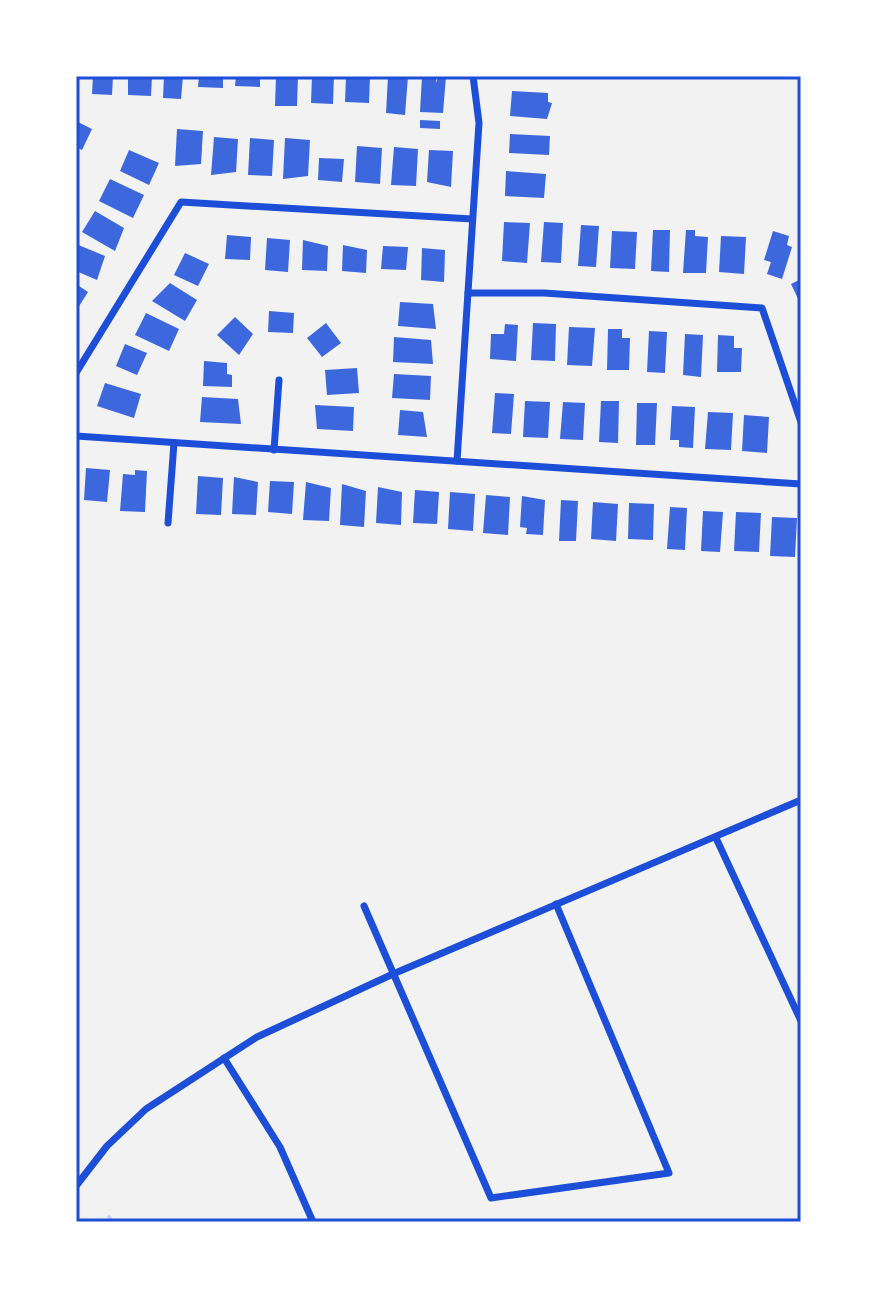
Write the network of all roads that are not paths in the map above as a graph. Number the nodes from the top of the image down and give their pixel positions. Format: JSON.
{"nodes":[{"id":1,"x":473,"y":76,"type":"edge"},
{"id":2,"x":472,"y":219,"type":"junction"},
{"id":3,"x":468,"y":293,"type":"junction"},
{"id":4,"x":76,"y":373,"type":"edge"},
{"id":5,"x":279,"y":380,"type":"dead end"},
{"id":6,"x":801,"y":422,"type":"edge"},
{"id":7,"x":76,"y":436,"type":"edge"},
{"id":8,"x":174,"y":443,"type":"junction"},
{"id":9,"x":274,"y":450,"type":"junction"},
{"id":10,"x":457,"y":461,"type":"junction"},
{"id":11,"x":801,"y":484,"type":"edge"},
{"id":12,"x":168,"y":523,"type":"dead end"},
{"id":13,"x":801,"y":800,"type":"edge"},
{"id":14,"x":716,"y":838,"type":"junction"},
{"id":15,"x":556,"y":904,"type":"junction"},
{"id":16,"x":364,"y":906,"type":"dead end"},
{"id":17,"x":393,"y":974,"type":"junction"},
{"id":18,"x":801,"y":1021,"type":"edge"},
{"id":19,"x":224,"y":1058,"type":"junction"},
{"id":20,"x":76,"y":1186,"type":"edge"},
{"id":21,"x":313,"y":1222,"type":"edge"}],
"edges":[{"from":1,"to":2,"type":"street"},
{"from":2,"to":3,"type":"street"},
{"from":2,"to":4,"type":"street"},
{"from":3,"to":6,"type":"street"},
{"from":3,"to":10,"type":"street"},
{"from":5,"to":9,"type":"street"},
{"from":7,"to":8,"type":"street"},
{"from":8,"to":9,"type":"street"},
{"from":8,"to":12,"type":"street"},
{"from":9,"to":10,"type":"street"},
{"from":10,"to":11,"type":"street"},
{"from":13,"to":14,"type":"street"},
{"from":14,"to":15,"type":"street"},
{"from":14,"to":18,"type":"street"},
{"from":15,"to":17,"type":"street"},
{"from":15,"to":17,"type":"street"},
{"from":16,"to":17,"type":"street"},
{"from":17,"to":19,"type":"street"},
{"from":19,"to":20,"type":"street"},
{"from":19,"to":21,"type":"street"}]}
